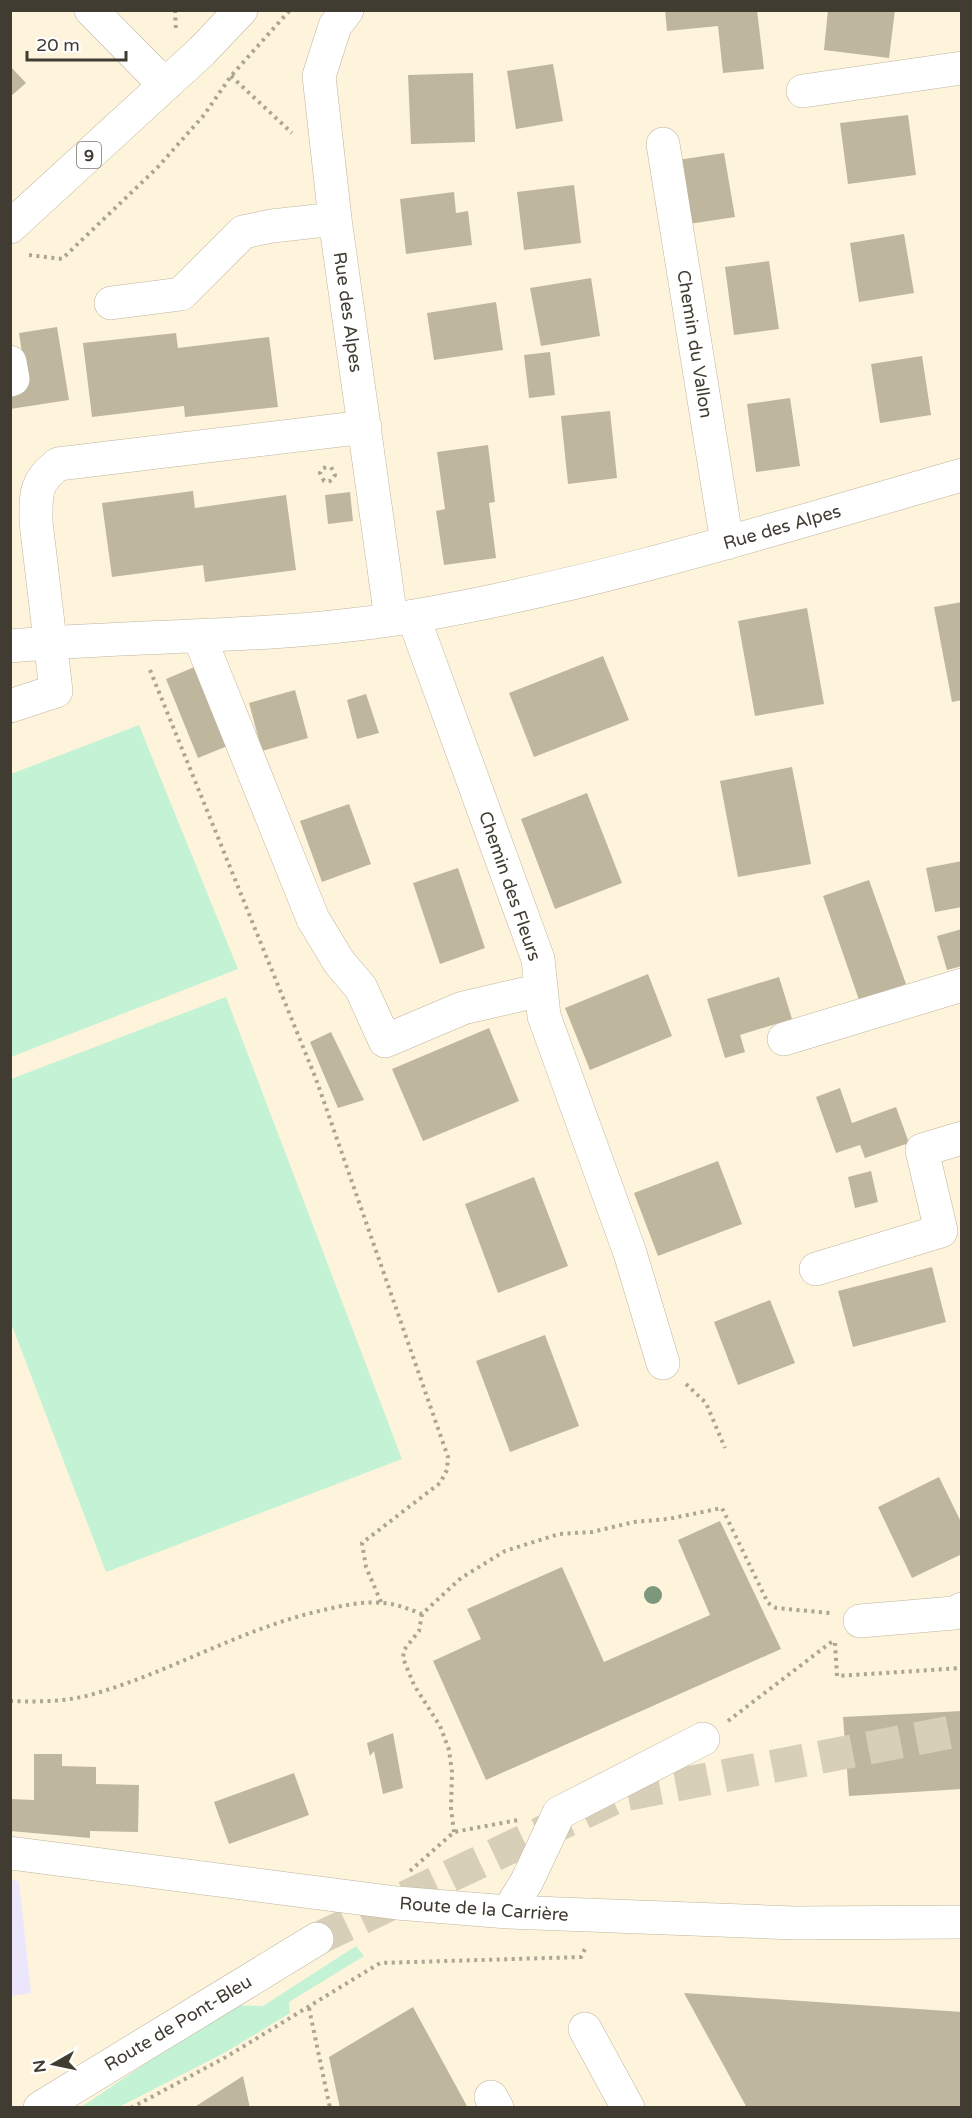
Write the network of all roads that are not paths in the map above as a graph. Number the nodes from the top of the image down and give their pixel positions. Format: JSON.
{"nodes":[{"id":1,"x":91,"y":10,"type":"edge"},
{"id":2,"x":241,"y":10,"type":"edge"},
{"id":3,"x":347,"y":10,"type":"edge"},
{"id":4,"x":962,"y":68,"type":"edge"},
{"id":5,"x":166,"y":83,"type":"junction"},
{"id":6,"x":803,"y":91,"type":"dead end"},
{"id":7,"x":663,"y":144,"type":"dead end"},
{"id":8,"x":335,"y":219,"type":"junction"},
{"id":9,"x":14,"y":240,"type":"edge"},
{"id":10,"x":111,"y":303,"type":"dead end"},
{"id":11,"x":10,"y":362,"type":"edge"},
{"id":12,"x":10,"y":380,"type":"edge"},
{"id":13,"x":364,"y":427,"type":"junction"},
{"id":14,"x":962,"y":474,"type":"edge"},
{"id":15,"x":727,"y":543,"type":"junction"},
{"id":16,"x":402,"y":618,"type":"junction"},
{"id":17,"x":199,"y":636,"type":"junction"},
{"id":18,"x":49,"y":642,"type":"junction"},
{"id":19,"x":10,"y":646,"type":"edge"},
{"id":20,"x":10,"y":706,"type":"edge"},
{"id":21,"x":962,"y":985,"type":"edge"},
{"id":22,"x":541,"y":990,"type":"junction"},
{"id":23,"x":784,"y":1039,"type":"dead end"},
{"id":24,"x":962,"y":1138,"type":"edge"},
{"id":25,"x":816,"y":1269,"type":"dead end"},
{"id":26,"x":663,"y":1363,"type":"dead end"},
{"id":27,"x":962,"y":1609,"type":"edge"},
{"id":28,"x":860,"y":1621,"type":"road end"},
{"id":29,"x":703,"y":1739,"type":"road end"},
{"id":30,"x":10,"y":1853,"type":"edge"},
{"id":31,"x":508,"y":1912,"type":"junction"},
{"id":32,"x":962,"y":1922,"type":"edge"},
{"id":33,"x":317,"y":1939,"type":"tunnel mouth"},
{"id":34,"x":585,"y":2029,"type":"dead end"},
{"id":35,"x":40,"y":2108,"type":"edge"},
{"id":36,"x":628,"y":2108,"type":"edge"}],
"edges":[{"from":1,"to":5,"type":"street"},
{"from":2,"to":5,"type":"street","number":"9"},
{"from":3,"to":8,"type":"street","name":"Rue des Alpes"},
{"from":4,"to":6,"type":"street"},
{"from":5,"to":9,"type":"street","number":"9"},
{"from":7,"to":15,"type":"street","name":"Chemin du Vallon"},
{"from":8,"to":10,"type":"street"},
{"from":8,"to":13,"type":"street","name":"Rue des Alpes"},
{"from":11,"to":12,"type":"street"},
{"from":13,"to":16,"type":"street","name":"Rue des Alpes"},
{"from":13,"to":18,"type":"street"},
{"from":14,"to":15,"type":"street","name":"Rue des Alpes"},
{"from":15,"to":16,"type":"street","name":"Rue des Alpes"},
{"from":16,"to":17,"type":"street","name":"Rue des Alpes"},
{"from":16,"to":22,"type":"street","name":"Chemin des Fleurs"},
{"from":17,"to":18,"type":"street","name":"Rue des Alpes"},
{"from":17,"to":22,"type":"street"},
{"from":18,"to":19,"type":"street","name":"Rue des Alpes"},
{"from":18,"to":20,"type":"street"},
{"from":21,"to":23,"type":"street"},
{"from":22,"to":26,"type":"street","name":"Chemin des Fleurs"},
{"from":24,"to":25,"type":"street"},
{"from":27,"to":28,"type":"street"},
{"from":29,"to":31,"type":"street"},
{"from":30,"to":31,"type":"street","name":"Route de la Carrière"},
{"from":31,"to":32,"type":"street","name":"Route de la Carrière"},
{"from":33,"to":35,"type":"street","name":"Route de Pont-Bleu"},
{"from":34,"to":36,"type":"street"}]}
